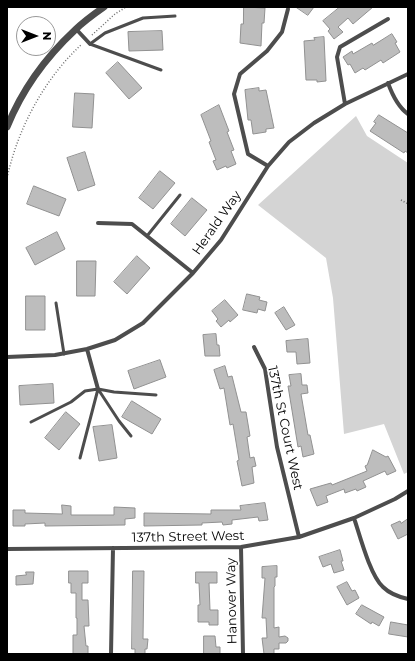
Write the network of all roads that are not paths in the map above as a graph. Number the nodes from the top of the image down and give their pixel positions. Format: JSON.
{"nodes":[{"id":1,"x":104,"y":7,"type":"edge"},
{"id":2,"x":288,"y":10,"type":"dead end"},
{"id":3,"x":175,"y":16,"type":"dead end"},
{"id":4,"x":388,"y":19,"type":"dead end"},
{"id":5,"x":76,"y":29,"type":"junction"},
{"id":6,"x":90,"y":44,"type":"junction"},
{"id":7,"x":160,"y":70,"type":"dead end"},
{"id":8,"x":408,"y":74,"type":"edge"},
{"id":9,"x":388,"y":83,"type":"junction"},
{"id":10,"x":345,"y":104,"type":"junction"},
{"id":11,"x":408,"y":114,"type":"edge"},
{"id":12,"x":7,"y":127,"type":"edge"},
{"id":13,"x":268,"y":166,"type":"junction"},
{"id":14,"x":180,"y":195,"type":"dead end"},
{"id":15,"x":98,"y":223,"type":"dead end"},
{"id":16,"x":147,"y":236,"type":"junction"},
{"id":17,"x":193,"y":273,"type":"junction"},
{"id":18,"x":56,"y":303,"type":"dead end"},
{"id":19,"x":254,"y":347,"type":"dead end"},
{"id":20,"x":87,"y":350,"type":"junction"},
{"id":21,"x":64,"y":354,"type":"junction"},
{"id":22,"x":7,"y":357,"type":"edge"},
{"id":23,"x":98,"y":389,"type":"junction"},
{"id":24,"x":156,"y":396,"type":"dead end"},
{"id":25,"x":31,"y":422,"type":"dead end"},
{"id":26,"x":131,"y":436,"type":"dead end"},
{"id":27,"x":80,"y":458,"type":"dead end"},
{"id":28,"x":408,"y":492,"type":"edge"},
{"id":29,"x":354,"y":518,"type":"junction"},
{"id":30,"x":299,"y":537,"type":"junction"},
{"id":31,"x":241,"y":547,"type":"junction"},
{"id":32,"x":113,"y":548,"type":"junction"},
{"id":33,"x":7,"y":549,"type":"edge"},
{"id":34,"x":408,"y":600,"type":"edge"},
{"id":35,"x":111,"y":654,"type":"edge"},
{"id":36,"x":243,"y":654,"type":"edge"}],
"edges":[{"from":1,"to":5,"type":"street"},
{"from":2,"to":13,"type":"street"},
{"from":3,"to":6,"type":"lane"},
{"from":4,"to":10,"type":"street"},
{"from":5,"to":6,"type":"street"},
{"from":5,"to":12,"type":"street"},
{"from":6,"to":7,"type":"lane"},
{"from":8,"to":9,"type":"street","name":"Herald Way"},
{"from":9,"to":10,"type":"street","name":"Herald Way"},
{"from":9,"to":11,"type":"street"},
{"from":10,"to":13,"type":"street","name":"Herald Way"},
{"from":13,"to":17,"type":"street","name":"Herald Way"},
{"from":14,"to":16,"type":"lane"},
{"from":15,"to":16,"type":"street"},
{"from":16,"to":17,"type":"street"},
{"from":17,"to":20,"type":"street","name":"Herald Way"},
{"from":18,"to":21,"type":"lane"},
{"from":19,"to":30,"type":"street","name":"137th St Court West"},
{"from":20,"to":21,"type":"street","name":"Herald Way"},
{"from":20,"to":23,"type":"street"},
{"from":21,"to":22,"type":"street","name":"Herald Way"},
{"from":23,"to":24,"type":"lane"},
{"from":23,"to":25,"type":"lane"},
{"from":23,"to":26,"type":"lane"},
{"from":23,"to":27,"type":"lane"},
{"from":28,"to":29,"type":"street","name":"137th Street West"},
{"from":29,"to":30,"type":"street","name":"137th Street West"},
{"from":29,"to":34,"type":"street"},
{"from":30,"to":31,"type":"street","name":"137th Street West"},
{"from":31,"to":32,"type":"street","name":"137th Street West"},
{"from":31,"to":36,"type":"street","name":"Hanover Way"},
{"from":32,"to":33,"type":"street","name":"137th Street West"},
{"from":32,"to":35,"type":"street"}]}
